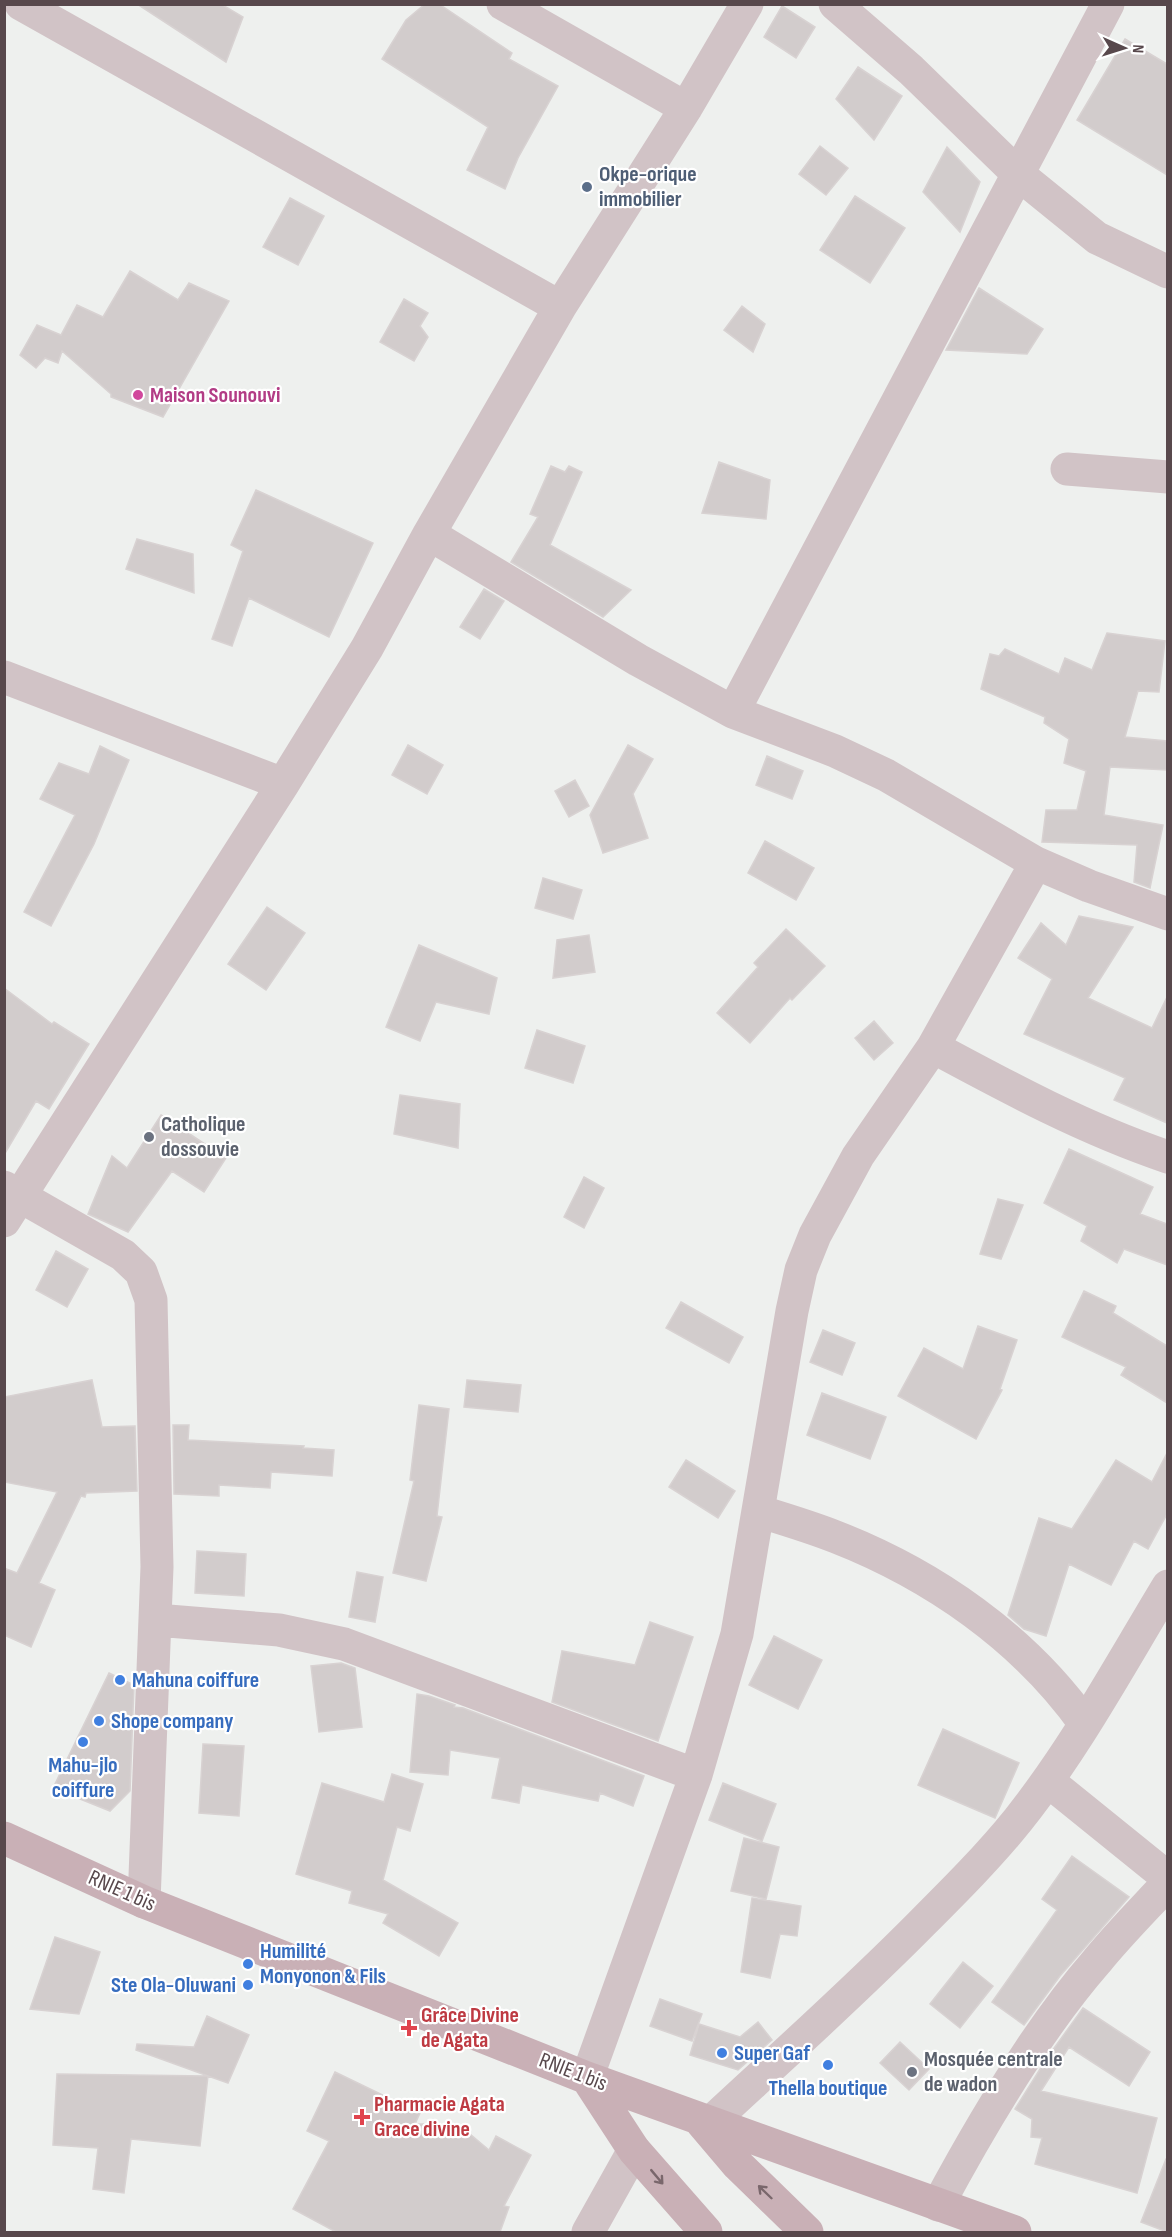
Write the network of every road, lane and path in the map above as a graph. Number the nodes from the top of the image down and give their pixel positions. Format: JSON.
{"nodes":[{"id":1,"x":21,"y":4,"type":"edge"},
{"id":2,"x":503,"y":4,"type":"edge"},
{"id":3,"x":747,"y":4,"type":"edge"},
{"id":4,"x":835,"y":4,"type":"edge"},
{"id":5,"x":1108,"y":4,"type":"edge"},
{"id":6,"x":686,"y":108,"type":"junction"},
{"id":7,"x":1018,"y":174,"type":"junction"},
{"id":8,"x":1167,"y":272,"type":"edge"},
{"id":9,"x":560,"y":307,"type":"junction"},
{"id":10,"x":1067,"y":469,"type":"dead end"},
{"id":11,"x":1167,"y":477,"type":"edge"},
{"id":12,"x":429,"y":534,"type":"junction"},
{"id":13,"x":4,"y":677,"type":"edge"},
{"id":14,"x":733,"y":712,"type":"junction"},
{"id":15,"x":283,"y":784,"type":"junction"},
{"id":16,"x":1036,"y":863,"type":"junction"},
{"id":17,"x":1167,"y":914,"type":"edge"},
{"id":18,"x":933,"y":1047,"type":"junction"},
{"id":19,"x":1167,"y":1157,"type":"edge"},
{"id":20,"x":10,"y":1201,"type":"edge"},
{"id":21,"x":758,"y":1511,"type":"junction"},
{"id":22,"x":1167,"y":1586,"type":"edge"},
{"id":23,"x":156,"y":1620,"type":"junction"},
{"id":24,"x":1085,"y":1724,"type":"junction"},
{"id":25,"x":696,"y":1775,"type":"junction"},
{"id":26,"x":1048,"y":1781,"type":"junction"},
{"id":27,"x":4,"y":1838,"type":"edge"},
{"id":28,"x":1167,"y":1878,"type":"edge"},
{"id":29,"x":1167,"y":1883,"type":"edge"},
{"id":30,"x":144,"y":1902,"type":"junction"},
{"id":31,"x":587,"y":2078,"type":"junction"},
{"id":32,"x":704,"y":2121,"type":"junction"},
{"id":33,"x":634,"y":2150,"type":"junction"},
{"id":34,"x":938,"y":2205,"type":"junction"},
{"id":35,"x":588,"y":2232,"type":"edge"},
{"id":36,"x":706,"y":2232,"type":"edge"},
{"id":37,"x":807,"y":2232,"type":"edge"},
{"id":38,"x":1016,"y":2232,"type":"edge"}],
"edges":[{"from":1,"to":9,"type":"street"},
{"from":2,"to":6,"type":"street"},
{"from":3,"to":6,"type":"street"},
{"from":4,"to":7,"type":"street"},
{"from":5,"to":7,"type":"street"},
{"from":6,"to":9,"type":"street"},
{"from":7,"to":8,"type":"street"},
{"from":7,"to":14,"type":"street"},
{"from":9,"to":12,"type":"street"},
{"from":10,"to":11,"type":"street"},
{"from":12,"to":14,"type":"street"},
{"from":12,"to":15,"type":"street"},
{"from":13,"to":15,"type":"street"},
{"from":14,"to":16,"type":"street"},
{"from":15,"to":20,"type":"street"},
{"from":16,"to":17,"type":"street"},
{"from":16,"to":18,"type":"street"},
{"from":18,"to":19,"type":"street"},
{"from":18,"to":21,"type":"street"},
{"from":20,"to":23,"type":"street"},
{"from":21,"to":24,"type":"street"},
{"from":21,"to":25,"type":"street"},
{"from":22,"to":24,"type":"street"},
{"from":23,"to":25,"type":"street"},
{"from":23,"to":30,"type":"street"},
{"from":24,"to":26,"type":"street"},
{"from":25,"to":31,"type":"street"},
{"from":26,"to":28,"type":"street"},
{"from":26,"to":32,"type":"street"},
{"from":27,"to":30,"type":"main road","name":"RNIE 1 bis"},
{"from":29,"to":34,"type":"street"},
{"from":30,"to":31,"type":"main road","name":"RNIE 1 bis"},
{"from":31,"to":32,"type":"main road","name":"RNIE 1 bis"},
{"from":31,"to":33,"type":"main road"},
{"from":32,"to":34,"type":"main road","name":"RNIE 1 bis"},
{"from":37,"to":32,"type":"main road","one_way":true},
{"from":33,"to":35,"type":"street"},
{"from":33,"to":36,"type":"main road","one_way":true},
{"from":34,"to":38,"type":"main road","name":"RNIE 1 bis"}]}
